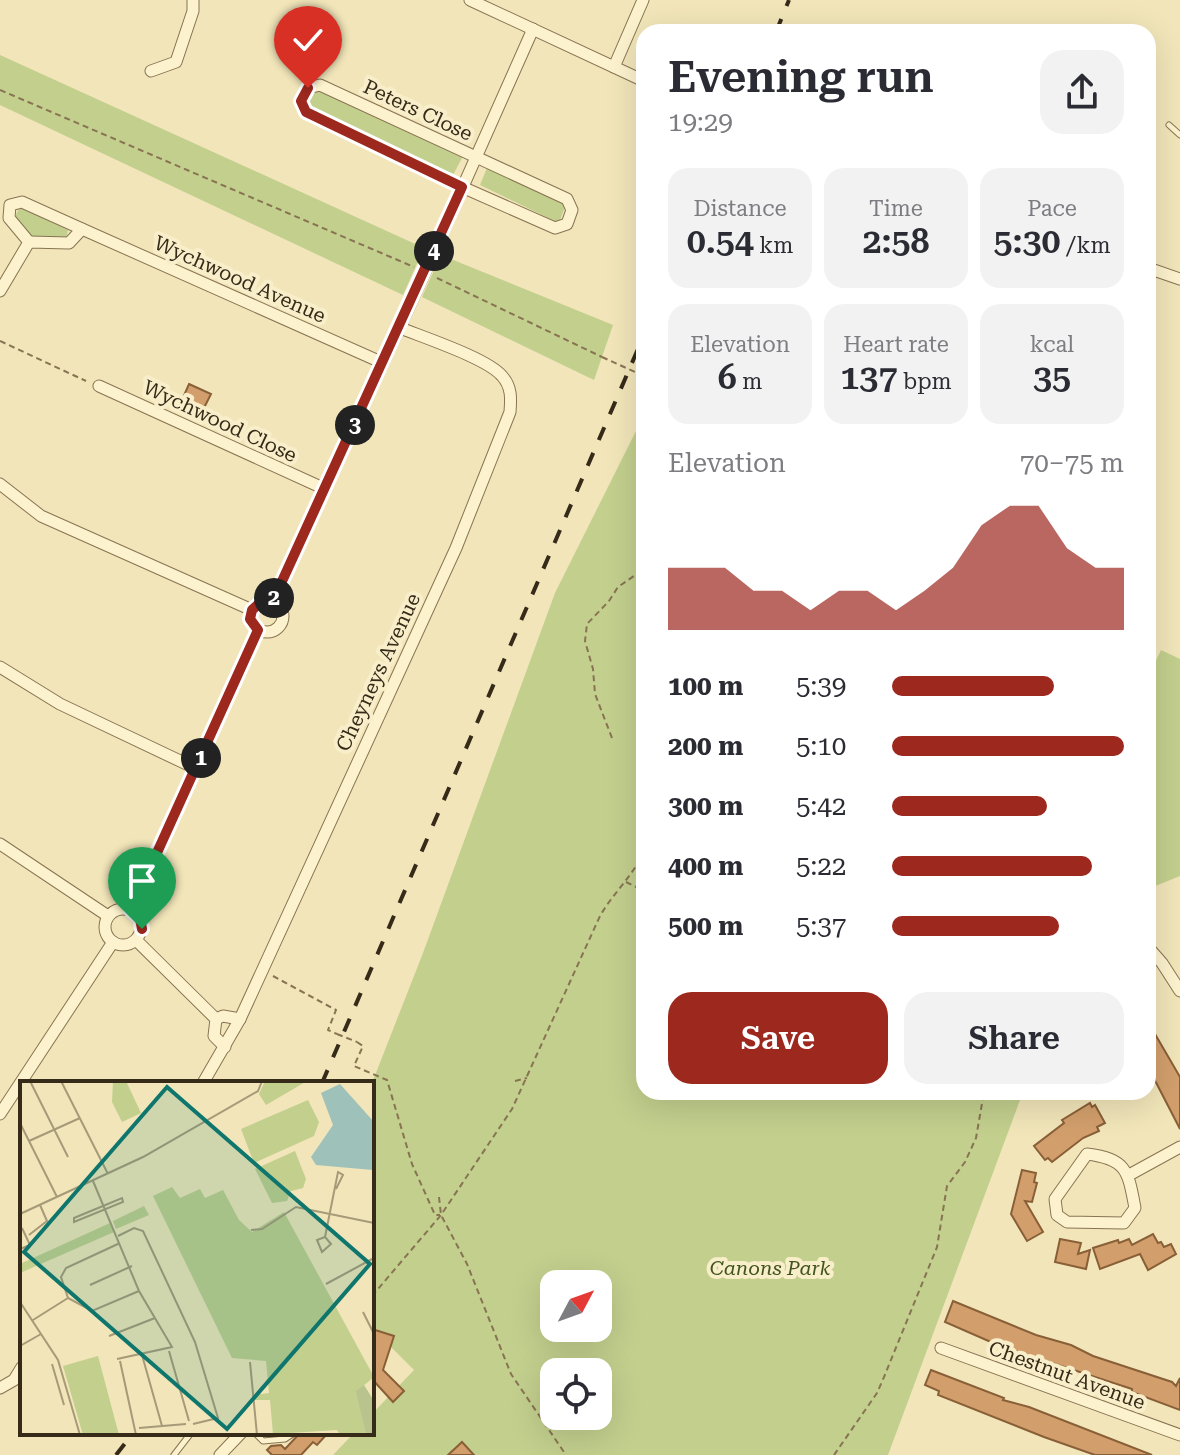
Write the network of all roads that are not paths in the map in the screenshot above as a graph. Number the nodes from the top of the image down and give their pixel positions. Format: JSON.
{"nodes":[{"id":1,"x":193,"y":0,"type":"edge"},
{"id":2,"x":470,"y":0,"type":"edge"},
{"id":3,"x":643,"y":0,"type":"edge"},
{"id":4,"x":533,"y":29,"type":"junction"},
{"id":5,"x":614,"y":67,"type":"junction"},
{"id":6,"x":151,"y":71,"type":"dead end"},
{"id":7,"x":636,"y":77,"type":"edge"},
{"id":8,"x":1169,"y":125,"type":"dead end"},
{"id":9,"x":1180,"y":135,"type":"edge"},
{"id":10,"x":477,"y":157,"type":"junction"},
{"id":11,"x":462,"y":187,"type":"junction"},
{"id":12,"x":82,"y":229,"type":"junction"},
{"id":13,"x":29,"y":242,"type":"junction"},
{"id":14,"x":1156,"y":271,"type":"edge"},
{"id":15,"x":1180,"y":279,"type":"edge"},
{"id":16,"x":0,"y":291,"type":"edge"},
{"id":17,"x":398,"y":327,"type":"junction"},
{"id":18,"x":383,"y":363,"type":"junction"},
{"id":19,"x":99,"y":386,"type":"road end"},
{"id":20,"x":0,"y":484,"type":"edge"},
{"id":21,"x":325,"y":489,"type":"junction"},
{"id":22,"x":273,"y":601,"type":"junction"},
{"id":23,"x":252,"y":610,"type":"junction"},
{"id":24,"x":258,"y":630,"type":"junction"},
{"id":25,"x":0,"y":667,"type":"edge"},
{"id":26,"x":197,"y":769,"type":"junction"},
{"id":27,"x":0,"y":844,"type":"edge"},
{"id":28,"x":131,"y":910,"type":"junction"},
{"id":29,"x":108,"y":916,"type":"junction"},
{"id":30,"x":136,"y":940,"type":"junction"},
{"id":31,"x":113,"y":942,"type":"junction"},
{"id":32,"x":1156,"y":956,"type":"edge"},
{"id":33,"x":1180,"y":991,"type":"edge"},
{"id":34,"x":216,"y":1019,"type":"junction"},
{"id":35,"x":240,"y":1019,"type":"junction"},
{"id":36,"x":225,"y":1047,"type":"junction"},
{"id":37,"x":22,"y":1081,"type":"edge"},
{"id":38,"x":204,"y":1081,"type":"edge"},
{"id":39,"x":20,"y":1084,"type":"edge"},
{"id":40,"x":0,"y":1114,"type":"edge"},
{"id":41,"x":1180,"y":1147,"type":"edge"},
{"id":42,"x":1129,"y":1175,"type":"junction"},
{"id":43,"x":941,"y":1348,"type":"dead end"},
{"id":44,"x":20,"y":1370,"type":"edge"},
{"id":45,"x":0,"y":1388,"type":"edge"},
{"id":46,"x":189,"y":1435,"type":"edge"},
{"id":47,"x":240,"y":1435,"type":"edge"},
{"id":48,"x":257,"y":1435,"type":"edge"},
{"id":49,"x":291,"y":1435,"type":"edge"},
{"id":50,"x":1180,"y":1435,"type":"edge"},
{"id":51,"x":226,"y":1453,"type":"edge"},
{"id":52,"x":174,"y":1455,"type":"edge"}],
"edges":[{"from":1,"to":6,"type":"street"},
{"from":2,"to":4,"type":"street"},
{"from":3,"to":5,"type":"street"},
{"from":4,"to":5,"type":"street"},
{"from":4,"to":10,"type":"street"},
{"from":5,"to":7,"type":"street"},
{"from":8,"to":9,"type":"lane"},
{"from":10,"to":11,"type":"street"},
{"from":10,"to":11,"type":"street","name":"Peters Close"},
{"from":10,"to":11,"type":"street","name":"Peters Close"},
{"from":11,"to":17,"type":"street"},
{"from":12,"to":13,"type":"street"},
{"from":12,"to":13,"type":"street","name":"Wychwood Avenue"},
{"from":12,"to":18,"type":"street","name":"Wychwood Avenue"},
{"from":13,"to":16,"type":"street"},
{"from":14,"to":15,"type":"street"},
{"from":17,"to":18,"type":"street"},
{"from":17,"to":35,"type":"street","name":"Cheyneys Avenue"},
{"from":18,"to":21,"type":"street"},
{"from":19,"to":21,"type":"street","name":"Wychwood Close"},
{"from":20,"to":23,"type":"street"},
{"from":21,"to":22,"type":"street"},
{"from":22,"to":23,"type":"street"},
{"from":22,"to":24,"type":"street"},
{"from":23,"to":24,"type":"street"},
{"from":24,"to":26,"type":"street"},
{"from":25,"to":26,"type":"street"},
{"from":26,"to":28,"type":"street"},
{"from":27,"to":29,"type":"street"},
{"from":28,"to":29,"type":"street"},
{"from":28,"to":30,"type":"street"},
{"from":29,"to":31,"type":"street"},
{"from":30,"to":31,"type":"street"},
{"from":30,"to":34,"type":"street"},
{"from":31,"to":37,"type":"street"},
{"from":32,"to":33,"type":"street"},
{"from":34,"to":35,"type":"street"},
{"from":34,"to":36,"type":"street"},
{"from":35,"to":36,"type":"street","name":"Cheyneys Avenue"},
{"from":36,"to":38,"type":"street","name":"Cheyneys Avenue"},
{"from":39,"to":40,"type":"street"},
{"from":41,"to":42,"type":"street"},
{"from":42,"to":42,"type":"street"},
{"from":43,"to":50,"type":"street","name":"Chestnut Avenue"},
{"from":44,"to":45,"type":"street"},
{"from":46,"to":52,"type":"lane"},
{"from":47,"to":51,"type":"street"},
{"from":48,"to":49,"type":"lane"}]}
